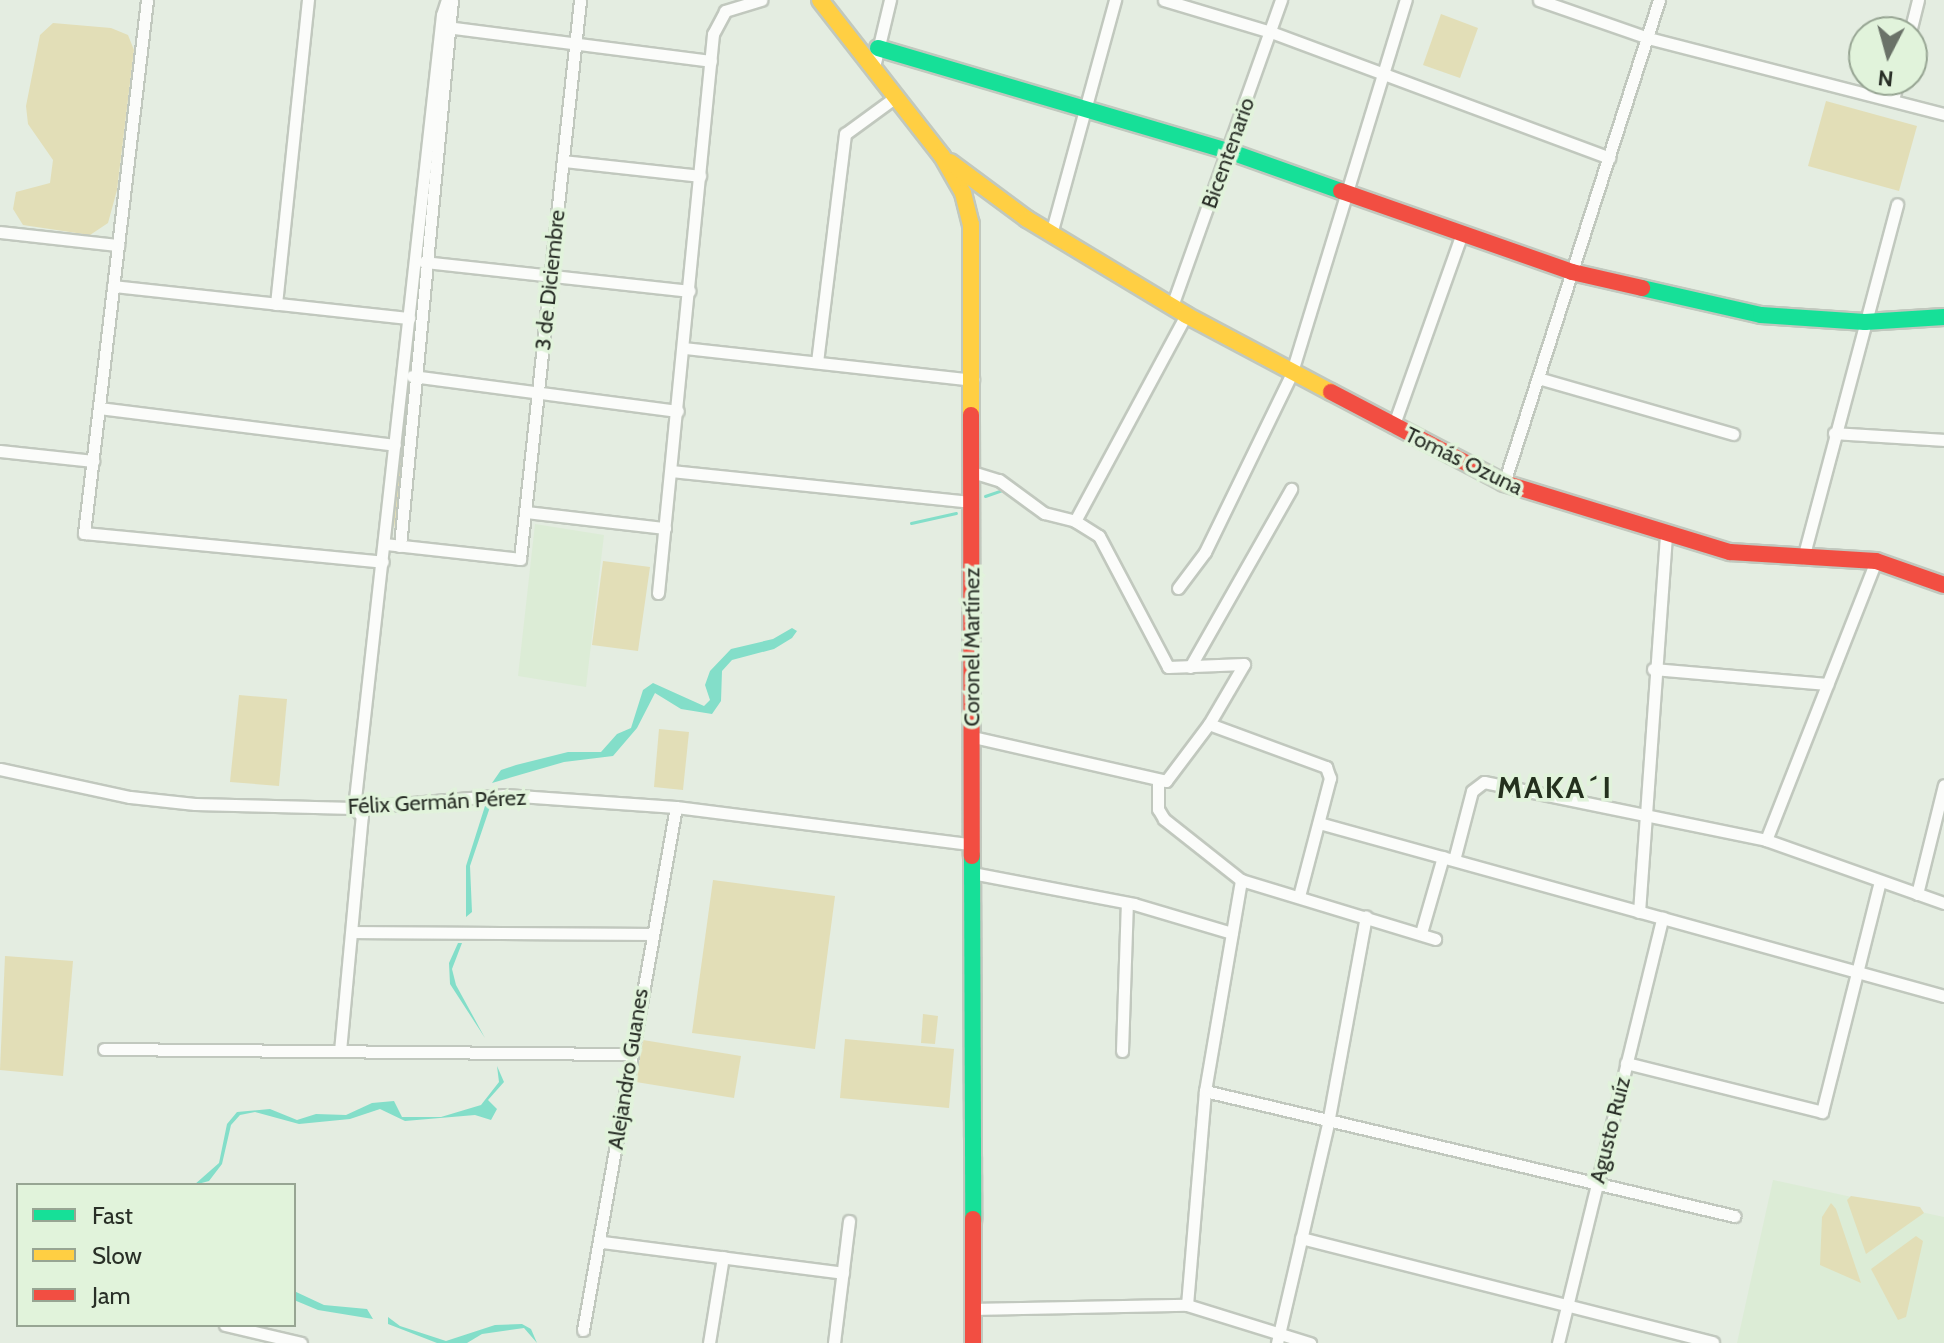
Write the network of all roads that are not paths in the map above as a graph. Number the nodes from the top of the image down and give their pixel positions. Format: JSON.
{"nodes":[{"id":1,"x":147,"y":0,"type":"edge"},
{"id":2,"x":308,"y":0,"type":"edge"},
{"id":3,"x":450,"y":0,"type":"edge"},
{"id":4,"x":580,"y":0,"type":"edge"},
{"id":5,"x":761,"y":0,"type":"edge"},
{"id":6,"x":820,"y":0,"type":"edge"},
{"id":7,"x":890,"y":0,"type":"edge"},
{"id":8,"x":1115,"y":0,"type":"edge"},
{"id":9,"x":1164,"y":0,"type":"edge"},
{"id":10,"x":1281,"y":0,"type":"edge"},
{"id":11,"x":1406,"y":0,"type":"edge"},
{"id":12,"x":1539,"y":0,"type":"edge"},
{"id":13,"x":1659,"y":0,"type":"edge"},
{"id":14,"x":447,"y":27,"type":"junction"},
{"id":15,"x":1271,"y":32,"type":"junction"},
{"id":16,"x":1648,"y":38,"type":"junction"},
{"id":17,"x":575,"y":44,"type":"junction"},
{"id":18,"x":878,"y":48,"type":"junction"},
{"id":19,"x":711,"y":61,"type":"junction"},
{"id":20,"x":874,"y":67,"type":"junction"},
{"id":21,"x":1382,"y":74,"type":"junction"},
{"id":22,"x":897,"y":96,"type":"junction"},
{"id":23,"x":1894,"y":96,"type":"edge"},
{"id":24,"x":1893,"y":100,"type":"junction"},
{"id":25,"x":1086,"y":107,"type":"junction"},
{"id":26,"x":1944,"y":114,"type":"edge"},
{"id":27,"x":1228,"y":151,"type":"junction"},
{"id":28,"x":942,"y":156,"type":"junction"},
{"id":29,"x":1609,"y":158,"type":"junction"},
{"id":30,"x":563,"y":161,"type":"junction"},
{"id":31,"x":700,"y":176,"type":"junction"},
{"id":32,"x":1345,"y":191,"type":"junction"},
{"id":33,"x":963,"y":193,"type":"junction"},
{"id":34,"x":1897,"y":204,"type":"dead end"},
{"id":35,"x":1027,"y":219,"type":"junction"},
{"id":36,"x":0,"y":232,"type":"edge"},
{"id":37,"x":1051,"y":234,"type":"junction"},
{"id":38,"x":1461,"y":236,"type":"junction"},
{"id":39,"x":118,"y":245,"type":"junction"},
{"id":40,"x":415,"y":261,"type":"junction"},
{"id":41,"x":429,"y":262,"type":"junction"},
{"id":42,"x":1572,"y":272,"type":"junction"},
{"id":43,"x":550,"y":276,"type":"junction"},
{"id":44,"x":113,"y":286,"type":"junction"},
{"id":45,"x":689,"y":291,"type":"junction"},
{"id":46,"x":276,"y":304,"type":"junction"},
{"id":47,"x":1179,"y":311,"type":"junction"},
{"id":48,"x":1944,"y":317,"type":"edge"},
{"id":49,"x":409,"y":318,"type":"junction"},
{"id":50,"x":1865,"y":322,"type":"junction"},
{"id":51,"x":684,"y":348,"type":"junction"},
{"id":52,"x":817,"y":362,"type":"junction"},
{"id":53,"x":403,"y":375,"type":"junction"},
{"id":54,"x":1291,"y":375,"type":"junction"},
{"id":55,"x":417,"y":377,"type":"junction"},
{"id":56,"x":1538,"y":378,"type":"junction"},
{"id":57,"x":973,"y":380,"type":"junction"},
{"id":58,"x":538,"y":393,"type":"junction"},
{"id":59,"x":99,"y":408,"type":"junction"},
{"id":60,"x":678,"y":411,"type":"junction"},
{"id":61,"x":1393,"y":427,"type":"junction"},
{"id":62,"x":1834,"y":433,"type":"junction"},
{"id":63,"x":1733,"y":434,"type":"dead end"},
{"id":64,"x":1944,"y":440,"type":"edge"},
{"id":65,"x":395,"y":445,"type":"junction"},
{"id":66,"x":0,"y":451,"type":"edge"},
{"id":67,"x":93,"y":461,"type":"junction"},
{"id":68,"x":671,"y":471,"type":"junction"},
{"id":69,"x":972,"y":472,"type":"junction"},
{"id":70,"x":1504,"y":483,"type":"junction"},
{"id":71,"x":1291,"y":489,"type":"dead end"},
{"id":72,"x":972,"y":502,"type":"junction"},
{"id":73,"x":526,"y":512,"type":"junction"},
{"id":74,"x":1075,"y":521,"type":"junction"},
{"id":75,"x":665,"y":528,"type":"junction"},
{"id":76,"x":1666,"y":535,"type":"junction"},
{"id":77,"x":385,"y":544,"type":"junction"},
{"id":78,"x":400,"y":546,"type":"junction"},
{"id":79,"x":1803,"y":558,"type":"junction"},
{"id":80,"x":1876,"y":561,"type":"junction"},
{"id":81,"x":383,"y":562,"type":"junction"},
{"id":82,"x":1944,"y":585,"type":"edge"},
{"id":83,"x":1178,"y":588,"type":"dead end"},
{"id":84,"x":658,"y":593,"type":"dead end"},
{"id":85,"x":1190,"y":667,"type":"junction"},
{"id":86,"x":1653,"y":669,"type":"junction"},
{"id":87,"x":1827,"y":684,"type":"junction"},
{"id":88,"x":1209,"y":724,"type":"junction"},
{"id":89,"x":973,"y":737,"type":"junction"},
{"id":90,"x":0,"y":769,"type":"edge"},
{"id":91,"x":1158,"y":781,"type":"junction"},
{"id":92,"x":1944,"y":785,"type":"edge"},
{"id":93,"x":676,"y":807,"type":"junction"},
{"id":94,"x":354,"y":808,"type":"junction"},
{"id":95,"x":1649,"y":817,"type":"junction"},
{"id":96,"x":1319,"y":823,"type":"junction"},
{"id":97,"x":1766,"y":840,"type":"junction"},
{"id":98,"x":970,"y":844,"type":"junction"},
{"id":99,"x":1449,"y":859,"type":"junction"},
{"id":100,"x":972,"y":873,"type":"junction"},
{"id":101,"x":1241,"y":880,"type":"junction"},
{"id":102,"x":1880,"y":881,"type":"junction"},
{"id":103,"x":1917,"y":894,"type":"junction"},
{"id":104,"x":1299,"y":896,"type":"junction"},
{"id":105,"x":1127,"y":903,"type":"junction"},
{"id":106,"x":1944,"y":903,"type":"edge"},
{"id":107,"x":1639,"y":912,"type":"junction"},
{"id":108,"x":1366,"y":916,"type":"junction"},
{"id":109,"x":1662,"y":918,"type":"junction"},
{"id":110,"x":352,"y":932,"type":"junction"},
{"id":111,"x":1232,"y":933,"type":"junction"},
{"id":112,"x":1421,"y":933,"type":"junction"},
{"id":113,"x":650,"y":934,"type":"junction"},
{"id":114,"x":1435,"y":939,"type":"dead end"},
{"id":115,"x":1857,"y":972,"type":"junction"},
{"id":116,"x":1944,"y":996,"type":"edge"},
{"id":117,"x":104,"y":1049,"type":"dead end"},
{"id":118,"x":340,"y":1051,"type":"junction"},
{"id":119,"x":1122,"y":1051,"type":"dead end"},
{"id":120,"x":629,"y":1054,"type":"junction"},
{"id":121,"x":1626,"y":1063,"type":"junction"},
{"id":122,"x":1205,"y":1091,"type":"junction"},
{"id":123,"x":1328,"y":1123,"type":"junction"},
{"id":124,"x":1597,"y":1185,"type":"junction"},
{"id":125,"x":1734,"y":1216,"type":"dead end"},
{"id":126,"x":849,"y":1221,"type":"dead end"},
{"id":127,"x":1301,"y":1238,"type":"junction"},
{"id":128,"x":602,"y":1242,"type":"junction"},
{"id":129,"x":723,"y":1257,"type":"junction"},
{"id":130,"x":843,"y":1273,"type":"junction"},
{"id":131,"x":1187,"y":1305,"type":"junction"},
{"id":132,"x":1567,"y":1305,"type":"junction"},
{"id":133,"x":971,"y":1309,"type":"junction"},
{"id":134,"x":232,"y":1327,"type":"edge"},
{"id":135,"x":583,"y":1330,"type":"dead end"},
{"id":136,"x":1278,"y":1337,"type":"edge"},
{"id":137,"x":287,"y":1342,"type":"edge"},
{"id":138,"x":1713,"y":1342,"type":"edge"},
{"id":139,"x":301,"y":1343,"type":"edge"},
{"id":140,"x":709,"y":1343,"type":"edge"},
{"id":141,"x":834,"y":1343,"type":"edge"},
{"id":142,"x":973,"y":1343,"type":"edge"},
{"id":143,"x":1310,"y":1343,"type":"edge"},
{"id":144,"x":1558,"y":1343,"type":"edge"}],
"edges":[{"from":1,"to":39,"type":"street"},
{"from":2,"to":46,"type":"street"},
{"from":3,"to":14,"type":"street"},
{"from":4,"to":17,"type":"street","name":"3 de Diciembre"},
{"from":5,"to":19,"type":"street"},
{"from":6,"to":20,"type":"street","name":"Coronel Martínez"},
{"from":7,"to":18,"type":"street"},
{"from":8,"to":25,"type":"street"},
{"from":9,"to":15,"type":"street"},
{"from":10,"to":15,"type":"street","name":"Bicentenario"},
{"from":11,"to":21,"type":"street"},
{"from":12,"to":16,"type":"street"},
{"from":13,"to":16,"type":"street"},
{"from":14,"to":17,"type":"street"},
{"from":14,"to":40,"type":"street"},
{"from":14,"to":41,"type":"street"},
{"from":15,"to":21,"type":"street"},
{"from":15,"to":27,"type":"street","name":"Bicentenario"},
{"from":16,"to":24,"type":"street"},
{"from":16,"to":29,"type":"street"},
{"from":17,"to":19,"type":"street"},
{"from":17,"to":30,"type":"street","name":"3 de Diciembre"},
{"from":18,"to":20,"type":"street"},
{"from":18,"to":25,"type":"street"},
{"from":19,"to":31,"type":"street"},
{"from":20,"to":22,"type":"street","name":"Coronel Martínez"},
{"from":21,"to":29,"type":"street"},
{"from":21,"to":32,"type":"street"},
{"from":22,"to":28,"type":"street","name":"Coronel Martínez"},
{"from":22,"to":52,"type":"street"},
{"from":23,"to":24,"type":"street"},
{"from":24,"to":26,"type":"street"},
{"from":25,"to":27,"type":"street"},
{"from":25,"to":37,"type":"street"},
{"from":27,"to":32,"type":"street"},
{"from":27,"to":47,"type":"street","name":"Bicentenario"},
{"from":28,"to":33,"type":"street","name":"Coronel Martínez"},
{"from":28,"to":35,"type":"street","name":"Tomás Ozuna"},
{"from":29,"to":42,"type":"street"},
{"from":30,"to":31,"type":"street"},
{"from":30,"to":43,"type":"street","name":"3 de Diciembre"},
{"from":31,"to":45,"type":"street"},
{"from":32,"to":38,"type":"street"},
{"from":32,"to":54,"type":"street"},
{"from":33,"to":35,"type":"street","name":"Tomás Ozuna"},
{"from":33,"to":57,"type":"street","name":"Coronel Martínez"},
{"from":34,"to":50,"type":"street"},
{"from":35,"to":37,"type":"street","name":"Tomás Ozuna"},
{"from":36,"to":39,"type":"street"},
{"from":37,"to":47,"type":"street","name":"Tomás Ozuna"},
{"from":38,"to":42,"type":"street"},
{"from":38,"to":61,"type":"street"},
{"from":39,"to":44,"type":"street"},
{"from":40,"to":41,"type":"street"},
{"from":40,"to":49,"type":"street"},
{"from":41,"to":43,"type":"street"},
{"from":41,"to":55,"type":"street"},
{"from":42,"to":50,"type":"street"},
{"from":42,"to":56,"type":"street"},
{"from":43,"to":45,"type":"street"},
{"from":43,"to":58,"type":"street","name":"3 de Diciembre"},
{"from":44,"to":46,"type":"street"},
{"from":44,"to":59,"type":"street"},
{"from":45,"to":51,"type":"street"},
{"from":46,"to":49,"type":"street"},
{"from":47,"to":54,"type":"street","name":"Tomás Ozuna"},
{"from":47,"to":74,"type":"street","name":"Bicentenario"},
{"from":48,"to":50,"type":"street"},
{"from":49,"to":53,"type":"street"},
{"from":50,"to":62,"type":"street"},
{"from":51,"to":52,"type":"street"},
{"from":51,"to":60,"type":"street"},
{"from":52,"to":57,"type":"street"},
{"from":53,"to":55,"type":"street"},
{"from":53,"to":65,"type":"street"},
{"from":54,"to":61,"type":"street","name":"Tomás Ozuna"},
{"from":54,"to":83,"type":"street"},
{"from":55,"to":58,"type":"street"},
{"from":55,"to":78,"type":"street"},
{"from":56,"to":63,"type":"street"},
{"from":56,"to":70,"type":"street"},
{"from":57,"to":69,"type":"street","name":"Coronel Martínez"},
{"from":58,"to":60,"type":"street"},
{"from":58,"to":73,"type":"street","name":"3 de Diciembre"},
{"from":59,"to":65,"type":"street"},
{"from":59,"to":67,"type":"street"},
{"from":60,"to":68,"type":"street"},
{"from":61,"to":70,"type":"street","name":"Tomás Ozuna"},
{"from":62,"to":64,"type":"street"},
{"from":62,"to":79,"type":"street"},
{"from":65,"to":77,"type":"street"},
{"from":66,"to":67,"type":"street"},
{"from":67,"to":81,"type":"street"},
{"from":68,"to":72,"type":"street"},
{"from":68,"to":75,"type":"street"},
{"from":69,"to":72,"type":"street","name":"Coronel Martínez"},
{"from":69,"to":74,"type":"street"},
{"from":70,"to":76,"type":"street","name":"Tomás Ozuna"},
{"from":71,"to":85,"type":"street"},
{"from":72,"to":89,"type":"street","name":"Coronel Martínez"},
{"from":73,"to":75,"type":"street"},
{"from":73,"to":78,"type":"street","name":"3 de Diciembre"},
{"from":74,"to":85,"type":"street"},
{"from":75,"to":84,"type":"street"},
{"from":76,"to":79,"type":"street","name":"Tomás Ozuna"},
{"from":76,"to":86,"type":"street"},
{"from":77,"to":78,"type":"street"},
{"from":77,"to":81,"type":"street"},
{"from":79,"to":80,"type":"street","name":"Tomás Ozuna"},
{"from":80,"to":82,"type":"street","name":"Tomás Ozuna"},
{"from":80,"to":87,"type":"street"},
{"from":81,"to":94,"type":"street"},
{"from":85,"to":88,"type":"street"},
{"from":86,"to":87,"type":"street"},
{"from":86,"to":95,"type":"street"},
{"from":87,"to":97,"type":"street"},
{"from":88,"to":91,"type":"street"},
{"from":88,"to":96,"type":"street"},
{"from":89,"to":91,"type":"street"},
{"from":89,"to":98,"type":"street","name":"Coronel Martínez"},
{"from":90,"to":94,"type":"street","name":"Félix Germán Pérez"},
{"from":91,"to":101,"type":"street"},
{"from":92,"to":103,"type":"street"},
{"from":93,"to":94,"type":"street","name":"Félix Germán Pérez"},
{"from":93,"to":98,"type":"street","name":"Félix Germán Pérez"},
{"from":93,"to":113,"type":"street","name":"Alejandro Guanes"},
{"from":94,"to":110,"type":"street"},
{"from":95,"to":97,"type":"street"},
{"from":95,"to":99,"type":"street"},
{"from":95,"to":107,"type":"street"},
{"from":96,"to":99,"type":"street"},
{"from":96,"to":104,"type":"street"},
{"from":97,"to":102,"type":"street"},
{"from":98,"to":100,"type":"street","name":"Coronel Martínez"},
{"from":99,"to":107,"type":"street"},
{"from":99,"to":112,"type":"street"},
{"from":100,"to":105,"type":"street"},
{"from":100,"to":133,"type":"street","name":"Coronel Martínez"},
{"from":101,"to":104,"type":"street"},
{"from":101,"to":111,"type":"street"},
{"from":102,"to":103,"type":"street"},
{"from":102,"to":115,"type":"street"},
{"from":103,"to":106,"type":"street"},
{"from":104,"to":108,"type":"street"},
{"from":105,"to":111,"type":"street"},
{"from":105,"to":119,"type":"street"},
{"from":107,"to":109,"type":"street"},
{"from":108,"to":112,"type":"street"},
{"from":108,"to":123,"type":"street"},
{"from":109,"to":115,"type":"street"},
{"from":109,"to":121,"type":"street","name":"Agusto Ruíz"},
{"from":110,"to":113,"type":"street"},
{"from":110,"to":118,"type":"street"},
{"from":111,"to":122,"type":"street"},
{"from":112,"to":114,"type":"street"},
{"from":113,"to":120,"type":"street","name":"Alejandro Guanes"},
{"from":115,"to":116,"type":"street"},
{"from":115,"to":121,"type":"street"},
{"from":117,"to":118,"type":"street"},
{"from":118,"to":120,"type":"street"},
{"from":120,"to":128,"type":"street","name":"Alejandro Guanes"},
{"from":121,"to":124,"type":"street","name":"Agusto Ruíz"},
{"from":122,"to":123,"type":"street"},
{"from":122,"to":131,"type":"street"},
{"from":123,"to":124,"type":"street"},
{"from":123,"to":127,"type":"street"},
{"from":124,"to":125,"type":"street"},
{"from":124,"to":132,"type":"street","name":"Agusto Ruíz"},
{"from":126,"to":130,"type":"street"},
{"from":127,"to":132,"type":"street"},
{"from":127,"to":136,"type":"street"},
{"from":128,"to":129,"type":"street"},
{"from":128,"to":135,"type":"street","name":"Alejandro Guanes"},
{"from":129,"to":130,"type":"street"},
{"from":129,"to":140,"type":"street"},
{"from":130,"to":141,"type":"street"},
{"from":131,"to":133,"type":"street"},
{"from":131,"to":136,"type":"street"},
{"from":132,"to":138,"type":"street"},
{"from":132,"to":144,"type":"street","name":"Agusto Ruíz"},
{"from":133,"to":142,"type":"street","name":"Coronel Martínez"},
{"from":134,"to":137,"type":"street"},
{"from":136,"to":143,"type":"street"},
{"from":137,"to":139,"type":"street"}]}
